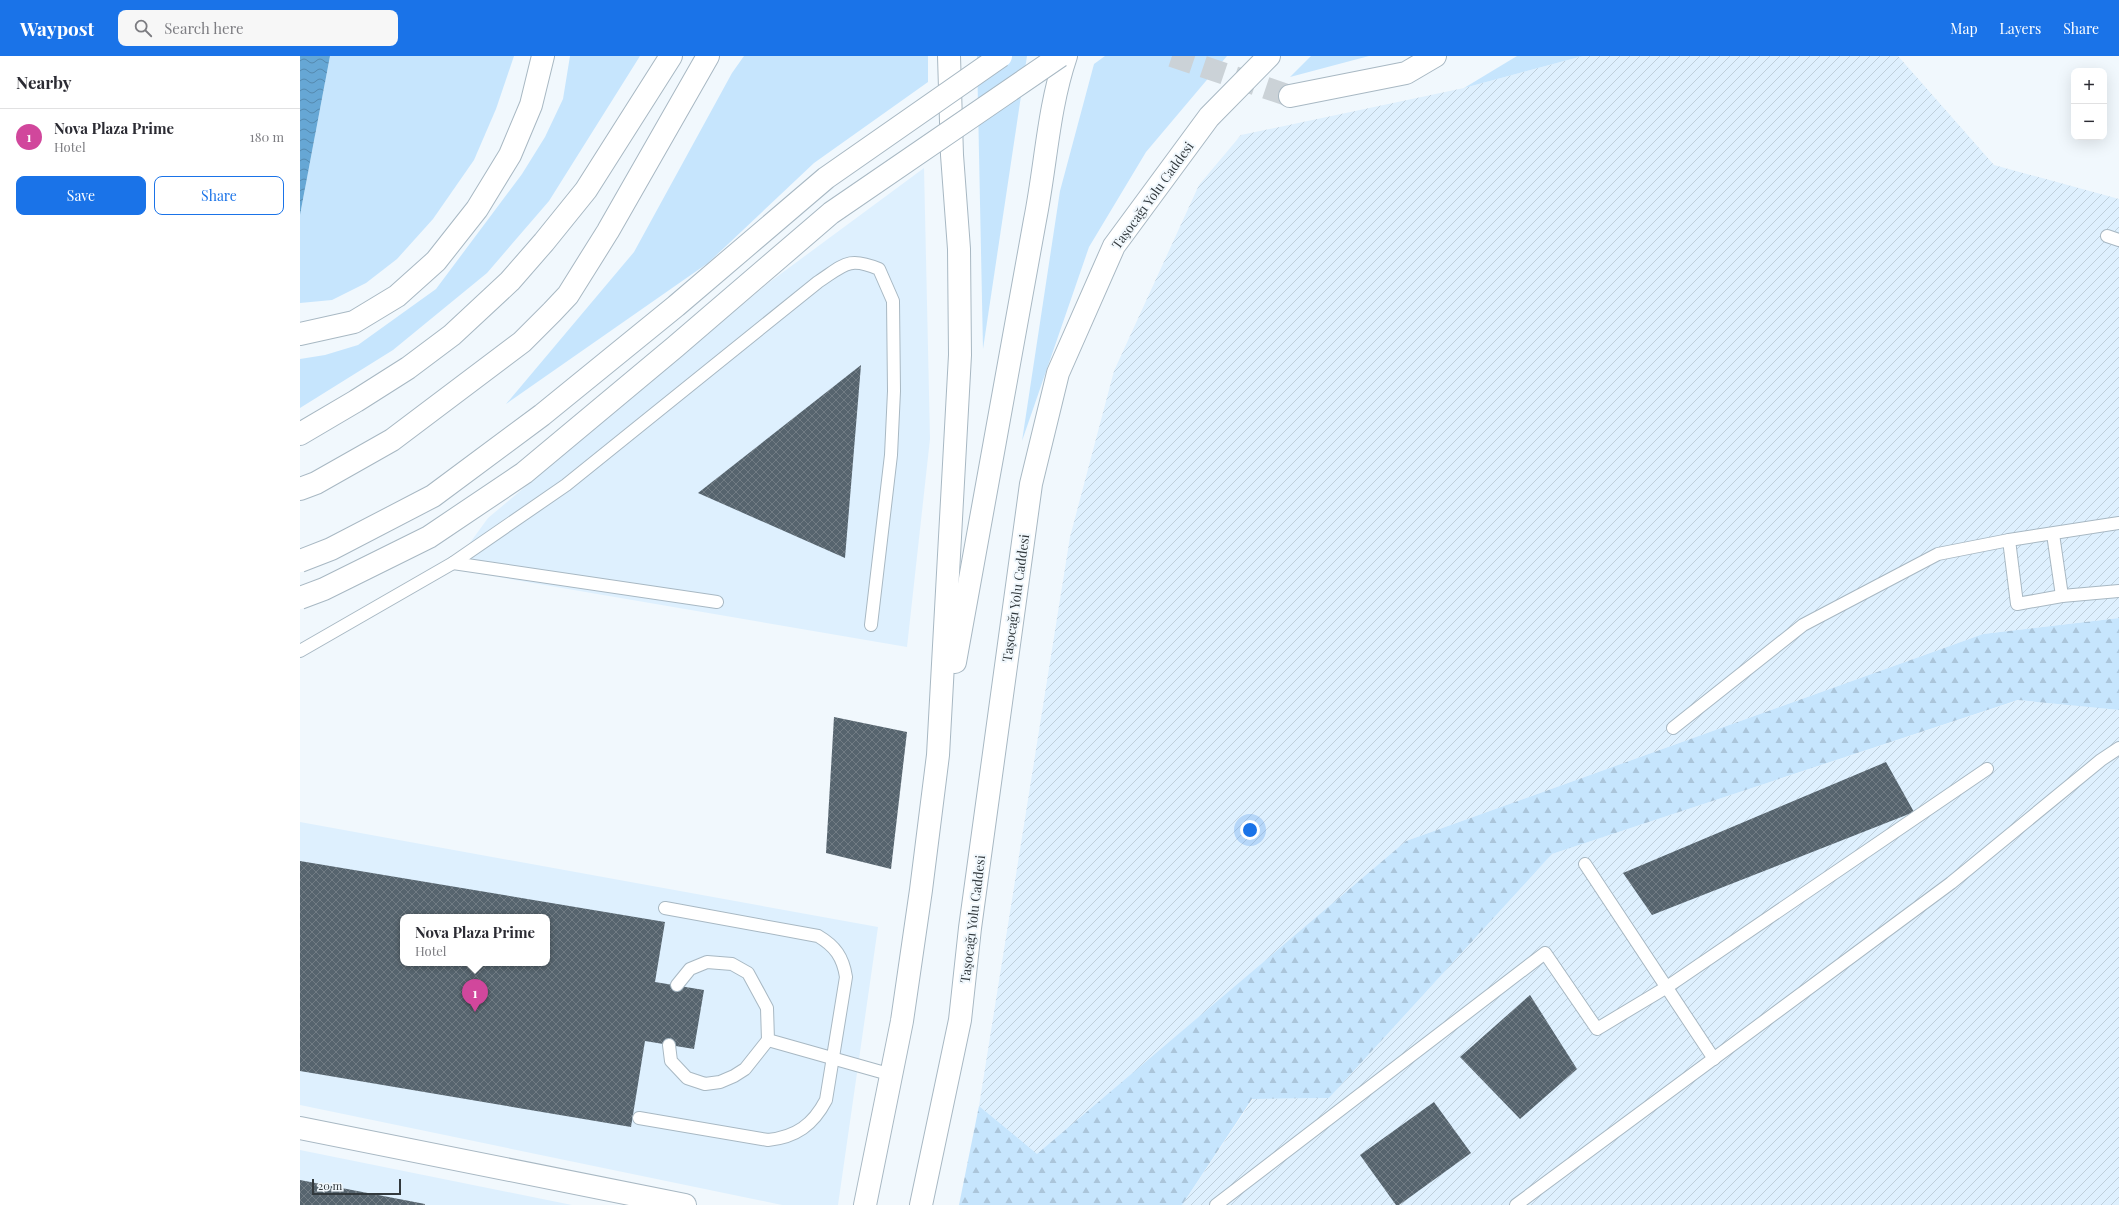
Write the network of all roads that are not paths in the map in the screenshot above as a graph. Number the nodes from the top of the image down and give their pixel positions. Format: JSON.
{"nodes":[{"id":1,"x":543,"y":56,"type":"edge"},
{"id":2,"x":671,"y":56,"type":"edge"},
{"id":3,"x":708,"y":56,"type":"edge"},
{"id":4,"x":949,"y":56,"type":"edge"},
{"id":5,"x":1001,"y":56,"type":"edge"},
{"id":6,"x":1060,"y":56,"type":"edge"},
{"id":7,"x":1066,"y":56,"type":"edge"},
{"id":8,"x":1269,"y":56,"type":"edge"},
{"id":9,"x":1435,"y":56,"type":"edge"},
{"id":10,"x":1290,"y":96,"type":"tunnel mouth"},
{"id":11,"x":2106,"y":236,"type":"dead end"},
{"id":12,"x":2119,"y":240,"type":"edge"},
{"id":13,"x":300,"y":334,"type":"edge"},
{"id":14,"x":300,"y":434,"type":"edge"},
{"id":15,"x":300,"y":489,"type":"edge"},
{"id":16,"x":2119,"y":523,"type":"edge"},
{"id":17,"x":2053,"y":534,"type":"junction"},
{"id":18,"x":2009,"y":540,"type":"junction"},
{"id":19,"x":300,"y":561,"type":"edge"},
{"id":20,"x":453,"y":563,"type":"junction"},
{"id":21,"x":2119,"y":591,"type":"edge"},
{"id":22,"x":2062,"y":596,"type":"junction"},
{"id":23,"x":300,"y":598,"type":"edge"},
{"id":24,"x":717,"y":602,"type":"dead end"},
{"id":25,"x":871,"y":625,"type":"dead end"},
{"id":26,"x":300,"y":652,"type":"edge"},
{"id":27,"x":1673,"y":728,"type":"dead end"},
{"id":28,"x":2119,"y":748,"type":"edge"},
{"id":29,"x":938,"y":755,"type":"junction"},
{"id":30,"x":1987,"y":769,"type":"dead end"},
{"id":31,"x":1585,"y":864,"type":"dead end"},
{"id":32,"x":665,"y":908,"type":"dead end"},
{"id":33,"x":677,"y":985,"type":"dead end"},
{"id":34,"x":1667,"y":987,"type":"junction"},
{"id":35,"x":768,"y":1040,"type":"junction"},
{"id":36,"x":669,"y":1045,"type":"dead end"},
{"id":37,"x":832,"y":1059,"type":"junction"},
{"id":38,"x":1714,"y":1059,"type":"junction"},
{"id":39,"x":892,"y":1075,"type":"junction"},
{"id":40,"x":639,"y":1118,"type":"dead end"},
{"id":41,"x":300,"y":1128,"type":"edge"},
{"id":42,"x":685,"y":1205,"type":"edge"},
{"id":43,"x":865,"y":1205,"type":"edge"},
{"id":44,"x":921,"y":1205,"type":"edge"},
{"id":45,"x":1216,"y":1205,"type":"edge"},
{"id":46,"x":1516,"y":1205,"type":"edge"}],
"edges":[{"from":1,"to":13,"type":"main road"},
{"from":2,"to":14,"type":"main road"},
{"from":3,"to":15,"type":"main road"},
{"from":4,"to":29,"type":"main road"},
{"from":5,"to":19,"type":"main road","bridge":true},
{"from":6,"to":23,"type":"main road","bridge":true},
{"from":7,"to":29,"type":"main road"},
{"from":8,"to":44,"type":"main road","name":"Taşocağı Yolu Caddesi"},
{"from":9,"to":10,"type":"main road"},
{"from":11,"to":12,"type":"lane"},
{"from":16,"to":17,"type":"lane"},
{"from":17,"to":18,"type":"lane"},
{"from":17,"to":22,"type":"lane"},
{"from":18,"to":22,"type":"lane"},
{"from":18,"to":27,"type":"lane"},
{"from":20,"to":24,"type":"lane"},
{"from":20,"to":25,"type":"lane"},
{"from":20,"to":26,"type":"lane"},
{"from":21,"to":22,"type":"lane"},
{"from":28,"to":38,"type":"lane"},
{"from":29,"to":39,"type":"main road"},
{"from":30,"to":34,"type":"lane"},
{"from":31,"to":34,"type":"lane"},
{"from":32,"to":37,"type":"lane"},
{"from":33,"to":35,"type":"lane"},
{"from":34,"to":38,"type":"lane"},
{"from":34,"to":45,"type":"lane"},
{"from":35,"to":36,"type":"lane"},
{"from":35,"to":37,"type":"lane"},
{"from":37,"to":39,"type":"lane"},
{"from":37,"to":40,"type":"lane"},
{"from":38,"to":46,"type":"lane"},
{"from":39,"to":43,"type":"main road"},
{"from":41,"to":42,"type":"main road"}]}
